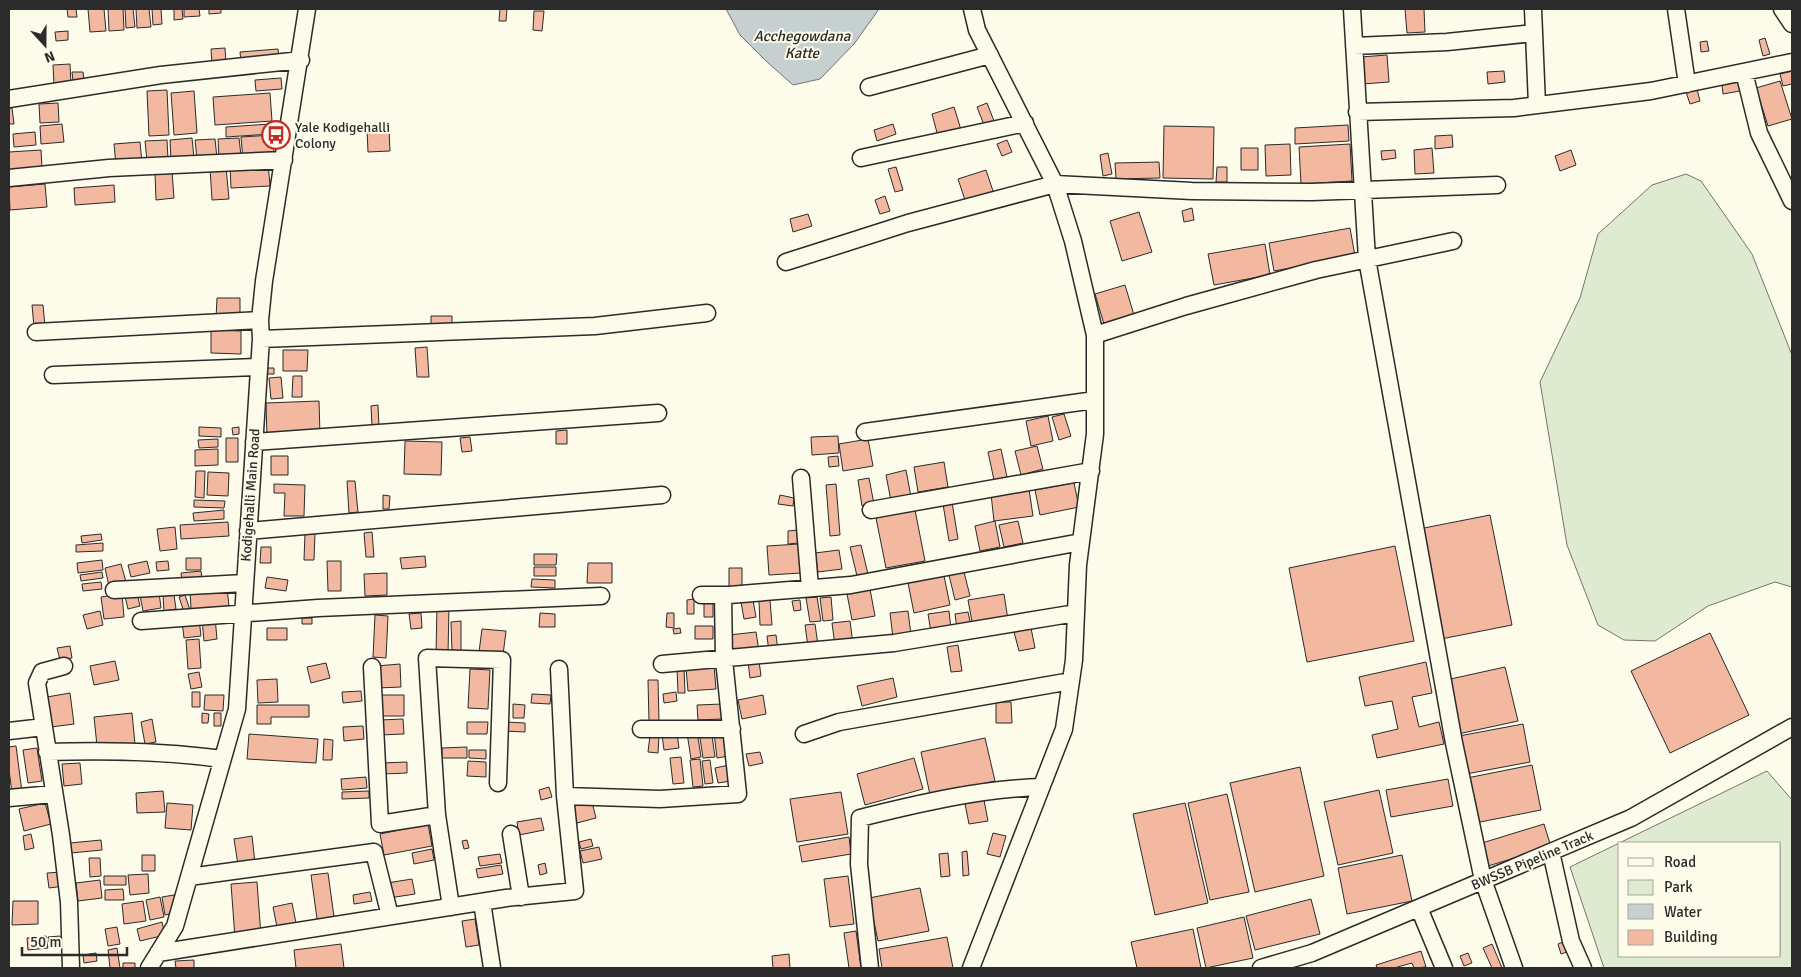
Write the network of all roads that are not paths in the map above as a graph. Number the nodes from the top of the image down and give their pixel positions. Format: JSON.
{"nodes":[{"id":1,"x":308,"y":9,"type":"edge"},
{"id":2,"x":972,"y":9,"type":"edge"},
{"id":3,"x":1352,"y":9,"type":"edge"},
{"id":4,"x":1533,"y":9,"type":"edge"},
{"id":5,"x":1676,"y":9,"type":"edge"},
{"id":6,"x":1782,"y":9,"type":"edge"},
{"id":7,"x":1792,"y":24,"type":"edge"},
{"id":8,"x":1534,"y":33,"type":"junction"},
{"id":9,"x":1354,"y":46,"type":"junction"},
{"id":10,"x":990,"y":55,"type":"junction"},
{"id":11,"x":300,"y":60,"type":"junction"},
{"id":12,"x":1792,"y":62,"type":"edge"},
{"id":13,"x":1744,"y":72,"type":"junction"},
{"id":14,"x":1687,"y":84,"type":"junction"},
{"id":15,"x":869,"y":87,"type":"dead end"},
{"id":16,"x":9,"y":99,"type":"edge"},
{"id":17,"x":1537,"y":106,"type":"junction"},
{"id":18,"x":1357,"y":112,"type":"junction"},
{"id":19,"x":1025,"y":124,"type":"junction"},
{"id":20,"x":861,"y":158,"type":"dead end"},
{"id":21,"x":284,"y":160,"type":"junction"},
{"id":22,"x":9,"y":178,"type":"edge"},
{"id":23,"x":1056,"y":184,"type":"junction"},
{"id":24,"x":1497,"y":185,"type":"dead end"},
{"id":25,"x":1362,"y":190,"type":"junction"},
{"id":26,"x":1792,"y":200,"type":"edge"},
{"id":27,"x":1453,"y":241,"type":"dead end"},
{"id":28,"x":1367,"y":259,"type":"junction"},
{"id":29,"x":786,"y":262,"type":"dead end"},
{"id":30,"x":707,"y":313,"type":"dead end"},
{"id":31,"x":260,"y":320,"type":"junction"},
{"id":32,"x":36,"y":332,"type":"dead end"},
{"id":33,"x":1095,"y":336,"type":"junction"},
{"id":34,"x":261,"y":340,"type":"junction"},
{"id":35,"x":259,"y":367,"type":"junction"},
{"id":36,"x":53,"y":375,"type":"dead end"},
{"id":37,"x":1095,"y":400,"type":"junction"},
{"id":38,"x":658,"y":413,"type":"dead end"},
{"id":39,"x":864,"y":432,"type":"dead end"},
{"id":40,"x":254,"y":442,"type":"junction"},
{"id":41,"x":1090,"y":471,"type":"junction"},
{"id":42,"x":801,"y":478,"type":"dead end"},
{"id":43,"x":662,"y":495,"type":"dead end"},
{"id":44,"x":871,"y":510,"type":"dead end"},
{"id":45,"x":248,"y":531,"type":"junction"},
{"id":46,"x":1081,"y":542,"type":"junction"},
{"id":47,"x":245,"y":583,"type":"junction"},
{"id":48,"x":810,"y":588,"type":"junction"},
{"id":49,"x":114,"y":590,"type":"dead end"},
{"id":50,"x":701,"y":595,"type":"dead end"},
{"id":51,"x":723,"y":595,"type":"junction"},
{"id":52,"x":601,"y":596,"type":"dead end"},
{"id":53,"x":243,"y":613,"type":"junction"},
{"id":54,"x":1076,"y":613,"type":"junction"},
{"id":55,"x":142,"y":620,"type":"dead end"},
{"id":56,"x":724,"y":660,"type":"junction"},
{"id":57,"x":662,"y":664,"type":"dead end"},
{"id":58,"x":64,"y":666,"type":"dead end"},
{"id":59,"x":372,"y":668,"type":"dead end"},
{"id":60,"x":559,"y":668,"type":"dead end"},
{"id":61,"x":1071,"y":681,"type":"junction"},
{"id":62,"x":44,"y":727,"type":"junction"},
{"id":63,"x":1792,"y":728,"type":"edge"},
{"id":64,"x":641,"y":729,"type":"dead end"},
{"id":65,"x":732,"y":729,"type":"junction"},
{"id":66,"x":9,"y":731,"type":"edge"},
{"id":67,"x":804,"y":734,"type":"dead end"},
{"id":68,"x":47,"y":752,"type":"junction"},
{"id":69,"x":222,"y":759,"type":"junction"},
{"id":70,"x":498,"y":783,"type":"dead end"},
{"id":71,"x":1042,"y":787,"type":"junction"},
{"id":72,"x":53,"y":794,"type":"junction"},
{"id":73,"x":565,"y":796,"type":"junction"},
{"id":74,"x":9,"y":798,"type":"edge"},
{"id":75,"x":437,"y":815,"type":"junction"},
{"id":76,"x":512,"y":834,"type":"dead end"},
{"id":77,"x":1551,"y":852,"type":"junction"},
{"id":78,"x":189,"y":877,"type":"junction"},
{"id":79,"x":1483,"y":880,"type":"junction"},
{"id":80,"x":520,"y":896,"type":"junction"},
{"id":81,"x":482,"y":902,"type":"junction"},
{"id":82,"x":452,"y":907,"type":"junction"},
{"id":83,"x":1419,"y":908,"type":"junction"},
{"id":84,"x":390,"y":916,"type":"junction"},
{"id":85,"x":158,"y":953,"type":"junction"},
{"id":86,"x":71,"y":968,"type":"edge"},
{"id":87,"x":149,"y":968,"type":"edge"},
{"id":88,"x":492,"y":968,"type":"edge"},
{"id":89,"x":870,"y":968,"type":"edge"},
{"id":90,"x":971,"y":968,"type":"edge"},
{"id":91,"x":1261,"y":968,"type":"edge"},
{"id":92,"x":1444,"y":968,"type":"edge"},
{"id":93,"x":1514,"y":968,"type":"edge"},
{"id":94,"x":1583,"y":968,"type":"edge"}],
"edges":[{"from":1,"to":11,"type":"street","name":"Kodigehalli Main Road"},
{"from":2,"to":10,"type":"street"},
{"from":3,"to":9,"type":"street"},
{"from":4,"to":8,"type":"street"},
{"from":5,"to":14,"type":"street"},
{"from":6,"to":7,"type":"street"},
{"from":8,"to":9,"type":"street"},
{"from":8,"to":17,"type":"street"},
{"from":9,"to":18,"type":"street"},
{"from":10,"to":15,"type":"street"},
{"from":10,"to":19,"type":"street"},
{"from":11,"to":16,"type":"street"},
{"from":11,"to":21,"type":"street","name":"Kodigehalli Main Road"},
{"from":12,"to":13,"type":"street"},
{"from":13,"to":14,"type":"street"},
{"from":13,"to":26,"type":"street"},
{"from":14,"to":17,"type":"street"},
{"from":17,"to":18,"type":"street"},
{"from":18,"to":25,"type":"street"},
{"from":19,"to":20,"type":"street"},
{"from":19,"to":23,"type":"street"},
{"from":21,"to":22,"type":"street"},
{"from":21,"to":31,"type":"street","name":"Kodigehalli Main Road"},
{"from":23,"to":25,"type":"street"},
{"from":23,"to":29,"type":"street"},
{"from":23,"to":33,"type":"street"},
{"from":24,"to":25,"type":"street"},
{"from":25,"to":28,"type":"street"},
{"from":27,"to":28,"type":"street"},
{"from":28,"to":33,"type":"street"},
{"from":28,"to":79,"type":"street"},
{"from":30,"to":34,"type":"street"},
{"from":31,"to":32,"type":"street"},
{"from":31,"to":34,"type":"street","name":"Kodigehalli Main Road"},
{"from":33,"to":37,"type":"street"},
{"from":34,"to":35,"type":"street","name":"Kodigehalli Main Road"},
{"from":35,"to":36,"type":"street"},
{"from":35,"to":40,"type":"street","name":"Kodigehalli Main Road"},
{"from":37,"to":39,"type":"street"},
{"from":37,"to":41,"type":"street"},
{"from":38,"to":40,"type":"street"},
{"from":40,"to":45,"type":"street","name":"Kodigehalli Main Road"},
{"from":41,"to":44,"type":"street"},
{"from":41,"to":46,"type":"street"},
{"from":42,"to":48,"type":"street"},
{"from":43,"to":45,"type":"street"},
{"from":45,"to":47,"type":"street","name":"Kodigehalli Main Road"},
{"from":46,"to":48,"type":"street"},
{"from":46,"to":54,"type":"street"},
{"from":47,"to":49,"type":"street"},
{"from":47,"to":53,"type":"street","name":"Kodigehalli Main Road"},
{"from":48,"to":51,"type":"street"},
{"from":50,"to":51,"type":"street"},
{"from":51,"to":56,"type":"street"},
{"from":52,"to":53,"type":"street"},
{"from":53,"to":55,"type":"street"},
{"from":53,"to":69,"type":"street","name":"Kodigehalli Main Road"},
{"from":54,"to":56,"type":"street"},
{"from":54,"to":61,"type":"street"},
{"from":56,"to":57,"type":"street"},
{"from":56,"to":65,"type":"street"},
{"from":58,"to":62,"type":"street"},
{"from":59,"to":75,"type":"street"},
{"from":60,"to":73,"type":"street"},
{"from":61,"to":67,"type":"street"},
{"from":61,"to":71,"type":"street"},
{"from":62,"to":66,"type":"street"},
{"from":62,"to":68,"type":"street"},
{"from":63,"to":77,"type":"street","name":"BWSSB Pipeline Track"},
{"from":64,"to":65,"type":"street"},
{"from":65,"to":73,"type":"street"},
{"from":68,"to":69,"type":"street"},
{"from":68,"to":72,"type":"street"},
{"from":69,"to":78,"type":"street","name":"Kodigehalli Main Road"},
{"from":70,"to":75,"type":"street"},
{"from":71,"to":89,"type":"street"},
{"from":71,"to":90,"type":"street"},
{"from":72,"to":74,"type":"street"},
{"from":72,"to":86,"type":"street"},
{"from":73,"to":80,"type":"street"},
{"from":75,"to":82,"type":"street"},
{"from":76,"to":80,"type":"street"},
{"from":77,"to":79,"type":"street","name":"BWSSB Pipeline Track"},
{"from":77,"to":94,"type":"street"},
{"from":78,"to":84,"type":"street"},
{"from":78,"to":85,"type":"street","name":"Kodigehalli Main Road"},
{"from":79,"to":83,"type":"street","name":"BWSSB Pipeline Track"},
{"from":79,"to":93,"type":"street"},
{"from":80,"to":81,"type":"street"},
{"from":81,"to":82,"type":"street"},
{"from":81,"to":88,"type":"street"},
{"from":82,"to":84,"type":"street"},
{"from":83,"to":91,"type":"street","name":"BWSSB Pipeline Track"},
{"from":83,"to":92,"type":"street"},
{"from":84,"to":85,"type":"street"},
{"from":85,"to":87,"type":"street","name":"Kodigehalli Main Road"}]}
